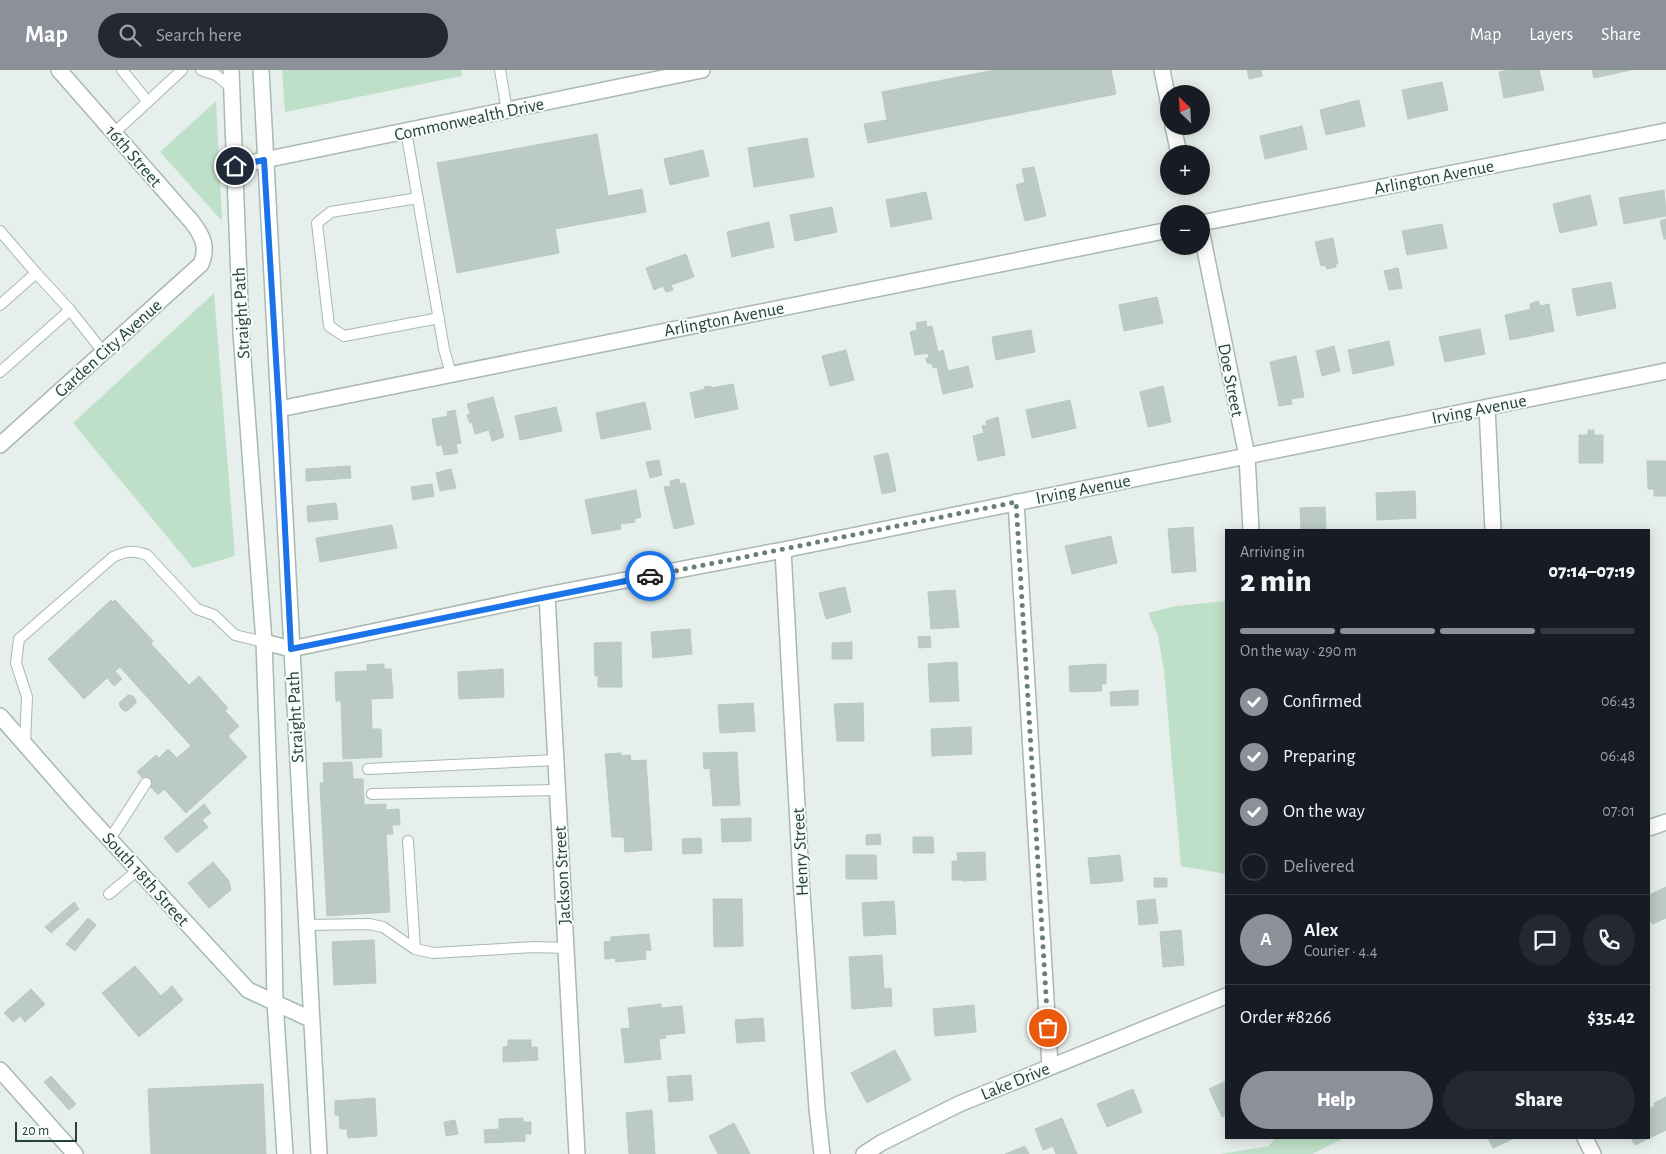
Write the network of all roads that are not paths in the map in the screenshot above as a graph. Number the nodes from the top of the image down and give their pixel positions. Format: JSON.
{"nodes":[{"id":1,"x":59,"y":70,"type":"edge"},
{"id":2,"x":122,"y":70,"type":"edge"},
{"id":3,"x":201,"y":70,"type":"edge"},
{"id":4,"x":231,"y":70,"type":"edge"},
{"id":5,"x":261,"y":70,"type":"edge"},
{"id":6,"x":500,"y":70,"type":"edge"},
{"id":7,"x":702,"y":70,"type":"edge"},
{"id":8,"x":1162,"y":70,"type":"edge"},
{"id":9,"x":177,"y":72,"type":"edge"},
{"id":10,"x":671,"y":73,"type":"edge"},
{"id":11,"x":1165,"y":85,"type":"edge"},
{"id":12,"x":232,"y":88,"type":"junction"},
{"id":13,"x":148,"y":102,"type":"junction"},
{"id":14,"x":507,"y":111,"type":"junction"},
{"id":15,"x":1666,"y":131,"type":"edge"},
{"id":16,"x":406,"y":132,"type":"junction"},
{"id":17,"x":114,"y":133,"type":"junction"},
{"id":18,"x":264,"y":160,"type":"junction"},
{"id":19,"x":235,"y":166,"type":"junction"},
{"id":20,"x":418,"y":198,"type":"junction"},
{"id":21,"x":1210,"y":221,"type":"edge"},
{"id":22,"x":0,"y":231,"type":"edge"},
{"id":23,"x":1160,"y":232,"type":"edge"},
{"id":24,"x":204,"y":244,"type":"joint"},
{"id":25,"x":1206,"y":255,"type":"edge"},
{"id":26,"x":36,"y":273,"type":"junction"},
{"id":27,"x":0,"y":305,"type":"edge"},
{"id":28,"x":70,"y":310,"type":"junction"},
{"id":29,"x":438,"y":318,"type":"junction"},
{"id":30,"x":104,"y":353,"type":"junction"},
{"id":31,"x":1666,"y":371,"type":"edge"},
{"id":32,"x":0,"y":372,"type":"edge"},
{"id":33,"x":451,"y":374,"type":"junction"},
{"id":34,"x":1487,"y":407,"type":"junction"},
{"id":35,"x":279,"y":409,"type":"junction"},
{"id":36,"x":0,"y":446,"type":"edge"},
{"id":37,"x":1247,"y":456,"type":"junction"},
{"id":38,"x":1016,"y":502,"type":"junction"},
{"id":39,"x":1251,"y":529,"type":"edge"},
{"id":40,"x":1493,"y":529,"type":"edge"},
{"id":41,"x":783,"y":550,"type":"junction"},
{"id":42,"x":547,"y":595,"type":"junction"},
{"id":43,"x":264,"y":642,"type":"junction"},
{"id":44,"x":291,"y":649,"type":"junction"},
{"id":45,"x":0,"y":716,"type":"edge"},
{"id":46,"x":25,"y":744,"type":"junction"},
{"id":47,"x":556,"y":760,"type":"junction"},
{"id":48,"x":368,"y":769,"type":"dead end"},
{"id":49,"x":146,"y":783,"type":"dead end"},
{"id":50,"x":557,"y":790,"type":"junction"},
{"id":51,"x":372,"y":794,"type":"dead end"},
{"id":52,"x":1666,"y":822,"type":"edge"},
{"id":53,"x":1650,"y":828,"type":"edge"},
{"id":54,"x":110,"y":839,"type":"junction"},
{"id":55,"x":408,"y":840,"type":"dead end"},
{"id":56,"x":138,"y":870,"type":"junction"},
{"id":57,"x":109,"y":894,"type":"dead end"},
{"id":58,"x":305,"y":925,"type":"junction"},
{"id":59,"x":566,"y":948,"type":"junction"},
{"id":60,"x":415,"y":949,"type":"junction"},
{"id":61,"x":1225,"y":996,"type":"edge"},
{"id":62,"x":275,"y":1002,"type":"junction"},
{"id":63,"x":310,"y":1019,"type":"junction"},
{"id":64,"x":1050,"y":1066,"type":"junction"},
{"id":65,"x":0,"y":1070,"type":"edge"},
{"id":66,"x":1586,"y":1139,"type":"edge"},
{"id":67,"x":75,"y":1154,"type":"edge"},
{"id":68,"x":284,"y":1154,"type":"edge"},
{"id":69,"x":319,"y":1154,"type":"edge"},
{"id":70,"x":576,"y":1154,"type":"edge"},
{"id":71,"x":822,"y":1154,"type":"edge"},
{"id":72,"x":864,"y":1154,"type":"edge"},
{"id":73,"x":1593,"y":1154,"type":"edge"}],
"edges":[{"from":1,"to":17,"type":"street","name":"16th Street"},
{"from":2,"to":13,"type":"lane"},
{"from":3,"to":12,"type":"lane"},
{"from":4,"to":12,"type":"street","name":"Straight Path"},
{"from":5,"to":18,"type":"street","name":"Straight Path"},
{"from":6,"to":14,"type":"lane"},
{"from":7,"to":10,"type":"street","name":"Commonwealth Drive"},
{"from":8,"to":11,"type":"street"},
{"from":9,"to":13,"type":"lane"},
{"from":10,"to":14,"type":"street","name":"Commonwealth Drive"},
{"from":12,"to":19,"type":"street","name":"Straight Path"},
{"from":13,"to":17,"type":"lane"},
{"from":14,"to":16,"type":"street","name":"Commonwealth Drive"},
{"from":15,"to":21,"type":"street","name":"Arlington Avenue"},
{"from":16,"to":18,"type":"street","name":"Commonwealth Drive"},
{"from":16,"to":20,"type":"lane"},
{"from":17,"to":24,"type":"street","name":"16th Street"},
{"from":18,"to":19,"type":"street","name":"Commonwealth Drive"},
{"from":18,"to":35,"type":"street","name":"Straight Path"},
{"from":19,"to":43,"type":"street","name":"Straight Path"},
{"from":20,"to":29,"type":"lane"},
{"from":20,"to":29,"type":"lane"},
{"from":22,"to":26,"type":"lane"},
{"from":23,"to":33,"type":"street","name":"Arlington Avenue"},
{"from":24,"to":30,"type":"street","name":"Garden City Avenue"},
{"from":25,"to":37,"type":"street","name":"Doe Street"},
{"from":26,"to":27,"type":"lane"},
{"from":26,"to":28,"type":"lane"},
{"from":28,"to":30,"type":"lane"},
{"from":28,"to":32,"type":"lane"},
{"from":29,"to":33,"type":"lane"},
{"from":30,"to":36,"type":"street","name":"Garden City Avenue"},
{"from":31,"to":34,"type":"street","name":"Irving Avenue"},
{"from":33,"to":35,"type":"street","name":"Arlington Avenue"},
{"from":34,"to":37,"type":"street","name":"Irving Avenue"},
{"from":34,"to":40,"type":"street"},
{"from":35,"to":44,"type":"street","name":"Straight Path"},
{"from":37,"to":38,"type":"street","name":"Irving Avenue"},
{"from":37,"to":39,"type":"street","name":"Doe Street"},
{"from":38,"to":41,"type":"street","name":"Irving Avenue"},
{"from":38,"to":64,"type":"street"},
{"from":41,"to":42,"type":"street","name":"Irving Avenue"},
{"from":41,"to":71,"type":"street","name":"Henry Street"},
{"from":42,"to":44,"type":"street","name":"Irving Avenue"},
{"from":42,"to":47,"type":"street","name":"Jackson Street"},
{"from":43,"to":44,"type":"street","name":"Irving Avenue"},
{"from":43,"to":46,"type":"lane"},
{"from":43,"to":62,"type":"street","name":"Straight Path"},
{"from":44,"to":58,"type":"street","name":"Straight Path"},
{"from":45,"to":46,"type":"street","name":"South 18th Street"},
{"from":46,"to":54,"type":"street","name":"South 18th Street"},
{"from":47,"to":48,"type":"lane"},
{"from":47,"to":50,"type":"street","name":"Jackson Street"},
{"from":49,"to":54,"type":"lane"},
{"from":50,"to":51,"type":"lane"},
{"from":50,"to":59,"type":"street","name":"Jackson Street"},
{"from":52,"to":53,"type":"street"},
{"from":54,"to":56,"type":"street","name":"South 18th Street"},
{"from":55,"to":60,"type":"lane"},
{"from":56,"to":57,"type":"lane"},
{"from":56,"to":62,"type":"street","name":"South 18th Street"},
{"from":58,"to":60,"type":"lane"},
{"from":58,"to":63,"type":"street","name":"Straight Path"},
{"from":59,"to":60,"type":"lane"},
{"from":59,"to":70,"type":"street","name":"Jackson Street"},
{"from":61,"to":64,"type":"street","name":"Lake Drive"},
{"from":62,"to":63,"type":"street","name":"South 18th Street"},
{"from":62,"to":68,"type":"street","name":"Straight Path"},
{"from":63,"to":69,"type":"street","name":"Straight Path"},
{"from":64,"to":72,"type":"street","name":"Lake Drive"},
{"from":65,"to":67,"type":"street"},
{"from":66,"to":73,"type":"street"}]}
